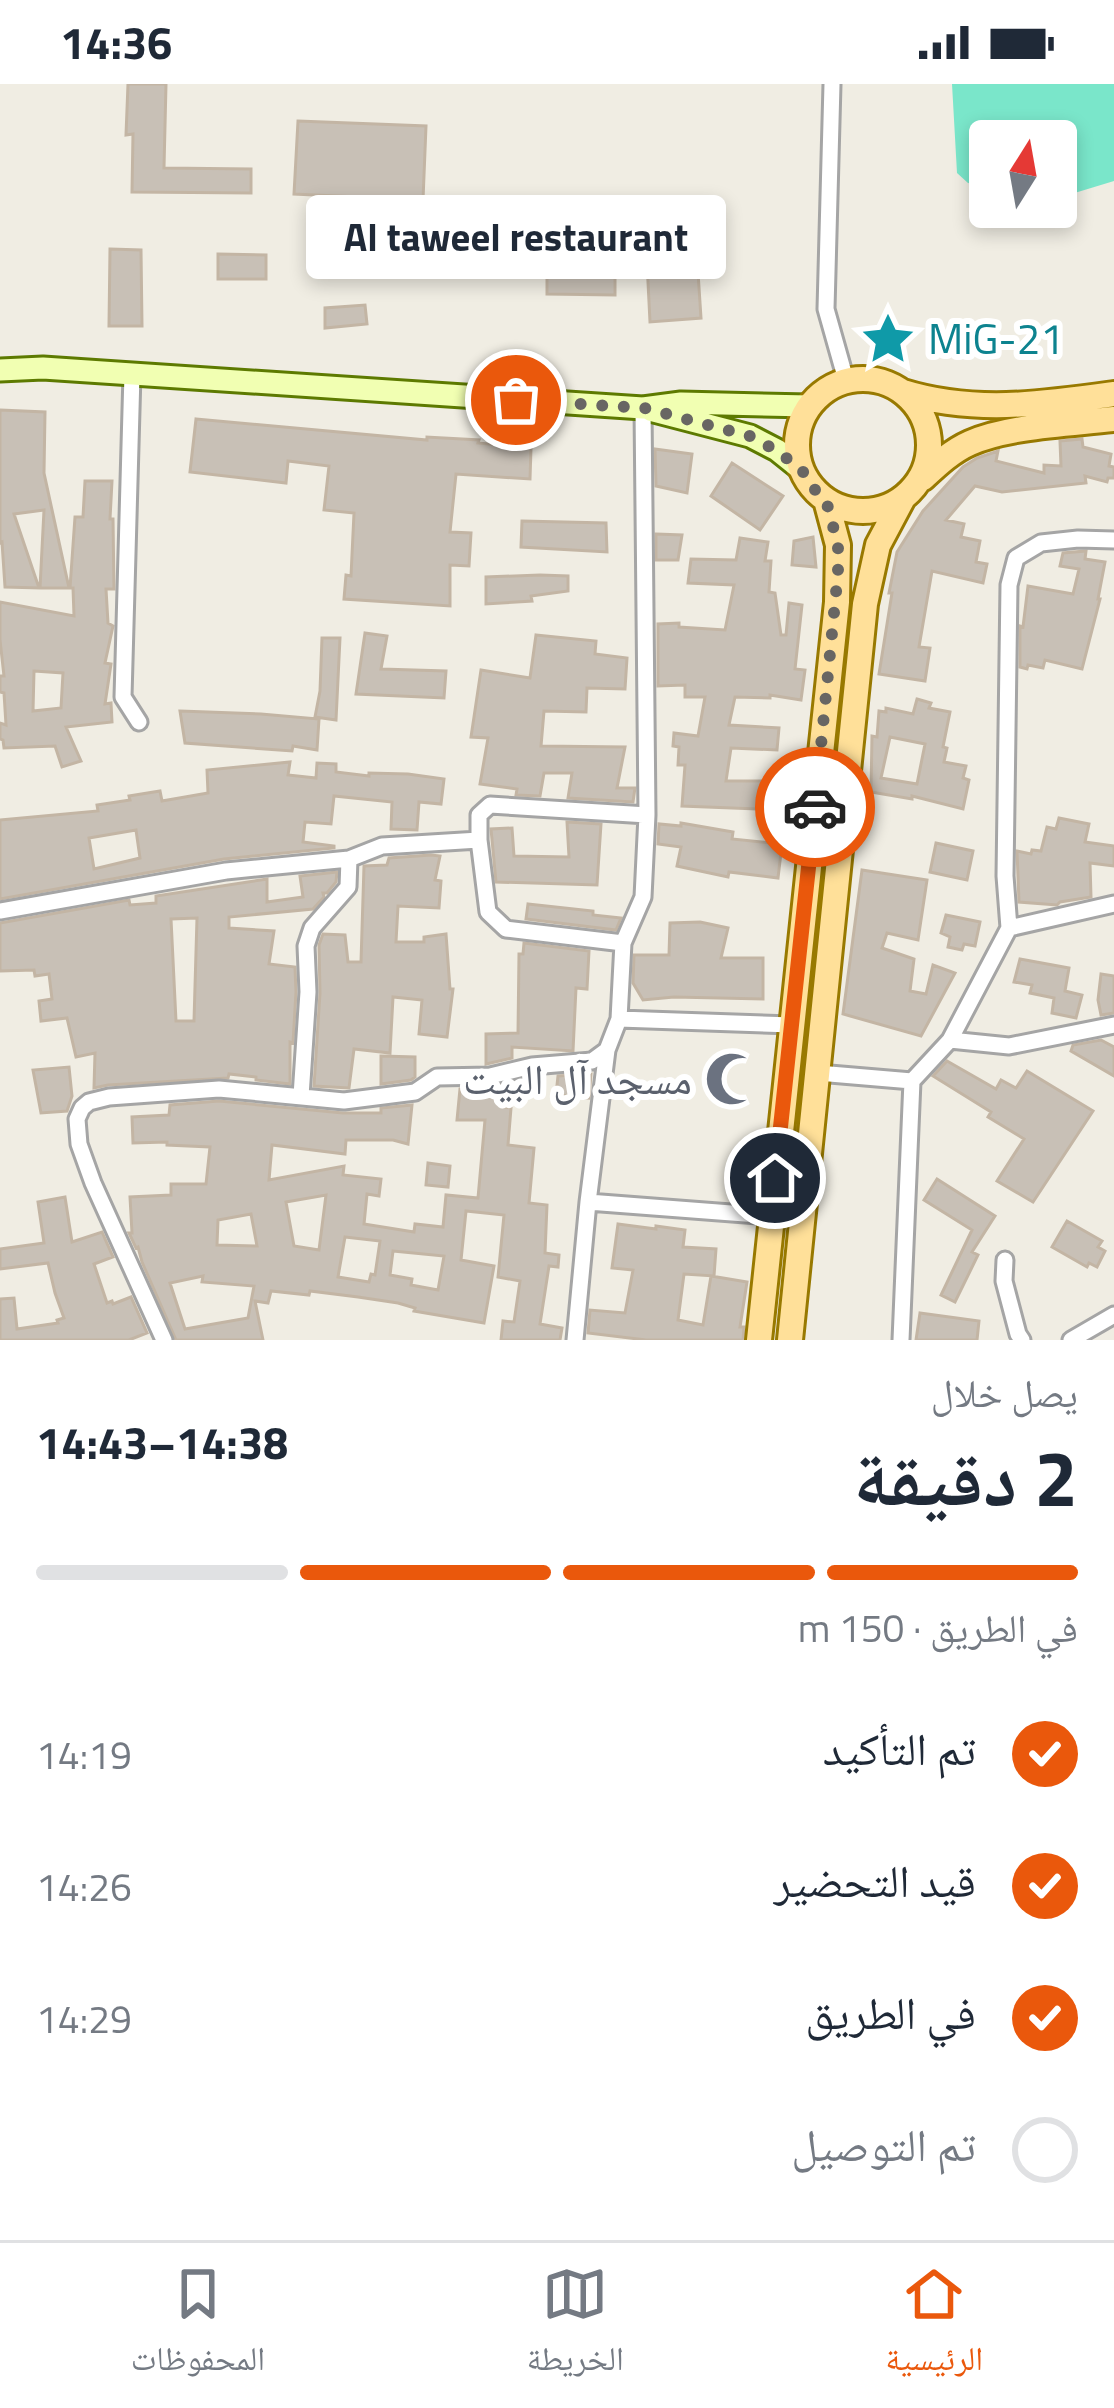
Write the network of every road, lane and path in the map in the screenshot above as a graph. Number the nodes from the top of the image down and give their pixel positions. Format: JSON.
{"nodes":[{"id":1,"x":832,"y":84,"type":"edge"},
{"id":2,"x":0,"y":370,"type":"edge"},
{"id":3,"x":132,"y":374,"type":"junction"},
{"id":4,"x":846,"y":380,"type":"junction"},
{"id":5,"x":903,"y":392,"type":"junction"},
{"id":6,"x":1114,"y":394,"type":"edge"},
{"id":7,"x":809,"y":406,"type":"junction"},
{"id":8,"x":644,"y":408,"type":"junction"},
{"id":9,"x":1114,"y":419,"type":"edge"},
{"id":10,"x":802,"y":470,"type":"junction"},
{"id":11,"x":910,"y":491,"type":"junction"},
{"id":12,"x":826,"y":500,"type":"junction"},
{"id":13,"x":1114,"y":540,"type":"edge"},
{"id":14,"x":139,"y":722,"type":"dead end"},
{"id":15,"x":646,"y":815,"type":"junction"},
{"id":16,"x":479,"y":840,"type":"junction"},
{"id":17,"x":349,"y":859,"type":"junction"},
{"id":18,"x":1114,"y":904,"type":"edge"},
{"id":19,"x":0,"y":911,"type":"edge"},
{"id":20,"x":1009,"y":928,"type":"junction"},
{"id":21,"x":623,"y":944,"type":"junction"},
{"id":22,"x":619,"y":1019,"type":"junction"},
{"id":23,"x":1114,"y":1024,"type":"edge"},
{"id":24,"x":792,"y":1025,"type":"junction"},
{"id":25,"x":950,"y":1040,"type":"junction"},
{"id":26,"x":607,"y":1050,"type":"junction"},
{"id":27,"x":818,"y":1073,"type":"junction"},
{"id":28,"x":912,"y":1082,"type":"junction"},
{"id":29,"x":301,"y":1096,"type":"junction"},
{"id":30,"x":587,"y":1202,"type":"junction"},
{"id":31,"x":771,"y":1216,"type":"junction"},
{"id":32,"x":1005,"y":1260,"type":"dead end"},
{"id":33,"x":1114,"y":1315,"type":"edge"},
{"id":34,"x":164,"y":1340,"type":"edge"},
{"id":35,"x":575,"y":1340,"type":"edge"},
{"id":36,"x":759,"y":1340,"type":"edge"},
{"id":37,"x":790,"y":1340,"type":"edge"},
{"id":38,"x":901,"y":1340,"type":"edge"},
{"id":39,"x":1022,"y":1340,"type":"edge"},
{"id":40,"x":1071,"y":1340,"type":"edge"}],
"edges":[{"from":1,"to":4,"type":"street"},
{"from":2,"to":3,"type":"main road"},
{"from":3,"to":8,"type":"main road"},
{"from":3,"to":14,"type":"street"},
{"from":4,"to":5,"type":"main road"},
{"from":4,"to":7,"type":"main road"},
{"from":5,"to":6,"type":"main road"},
{"from":5,"to":11,"type":"main road"},
{"from":7,"to":8,"type":"main road"},
{"from":7,"to":10,"type":"main road"},
{"from":8,"to":10,"type":"main road"},
{"from":8,"to":15,"type":"street"},
{"from":9,"to":11,"type":"main road"},
{"from":10,"to":12,"type":"main road"},
{"from":11,"to":12,"type":"main road"},
{"from":11,"to":27,"type":"main road"},
{"from":12,"to":24,"type":"main road"},
{"from":13,"to":20,"type":"street"},
{"from":15,"to":16,"type":"street"},
{"from":15,"to":21,"type":"street"},
{"from":16,"to":17,"type":"street"},
{"from":16,"to":21,"type":"street"},
{"from":17,"to":19,"type":"street"},
{"from":17,"to":29,"type":"street"},
{"from":18,"to":20,"type":"street"},
{"from":20,"to":25,"type":"street"},
{"from":21,"to":22,"type":"street"},
{"from":22,"to":24,"type":"street"},
{"from":22,"to":26,"type":"street"},
{"from":23,"to":25,"type":"street"},
{"from":24,"to":31,"type":"main road"},
{"from":25,"to":28,"type":"street"},
{"from":26,"to":29,"type":"street"},
{"from":26,"to":30,"type":"street"},
{"from":27,"to":28,"type":"street"},
{"from":27,"to":37,"type":"main road"},
{"from":28,"to":38,"type":"street"},
{"from":29,"to":34,"type":"street"},
{"from":30,"to":31,"type":"street"},
{"from":30,"to":35,"type":"street"},
{"from":31,"to":36,"type":"main road"},
{"from":32,"to":39,"type":"street"},
{"from":33,"to":40,"type":"street"}]}
